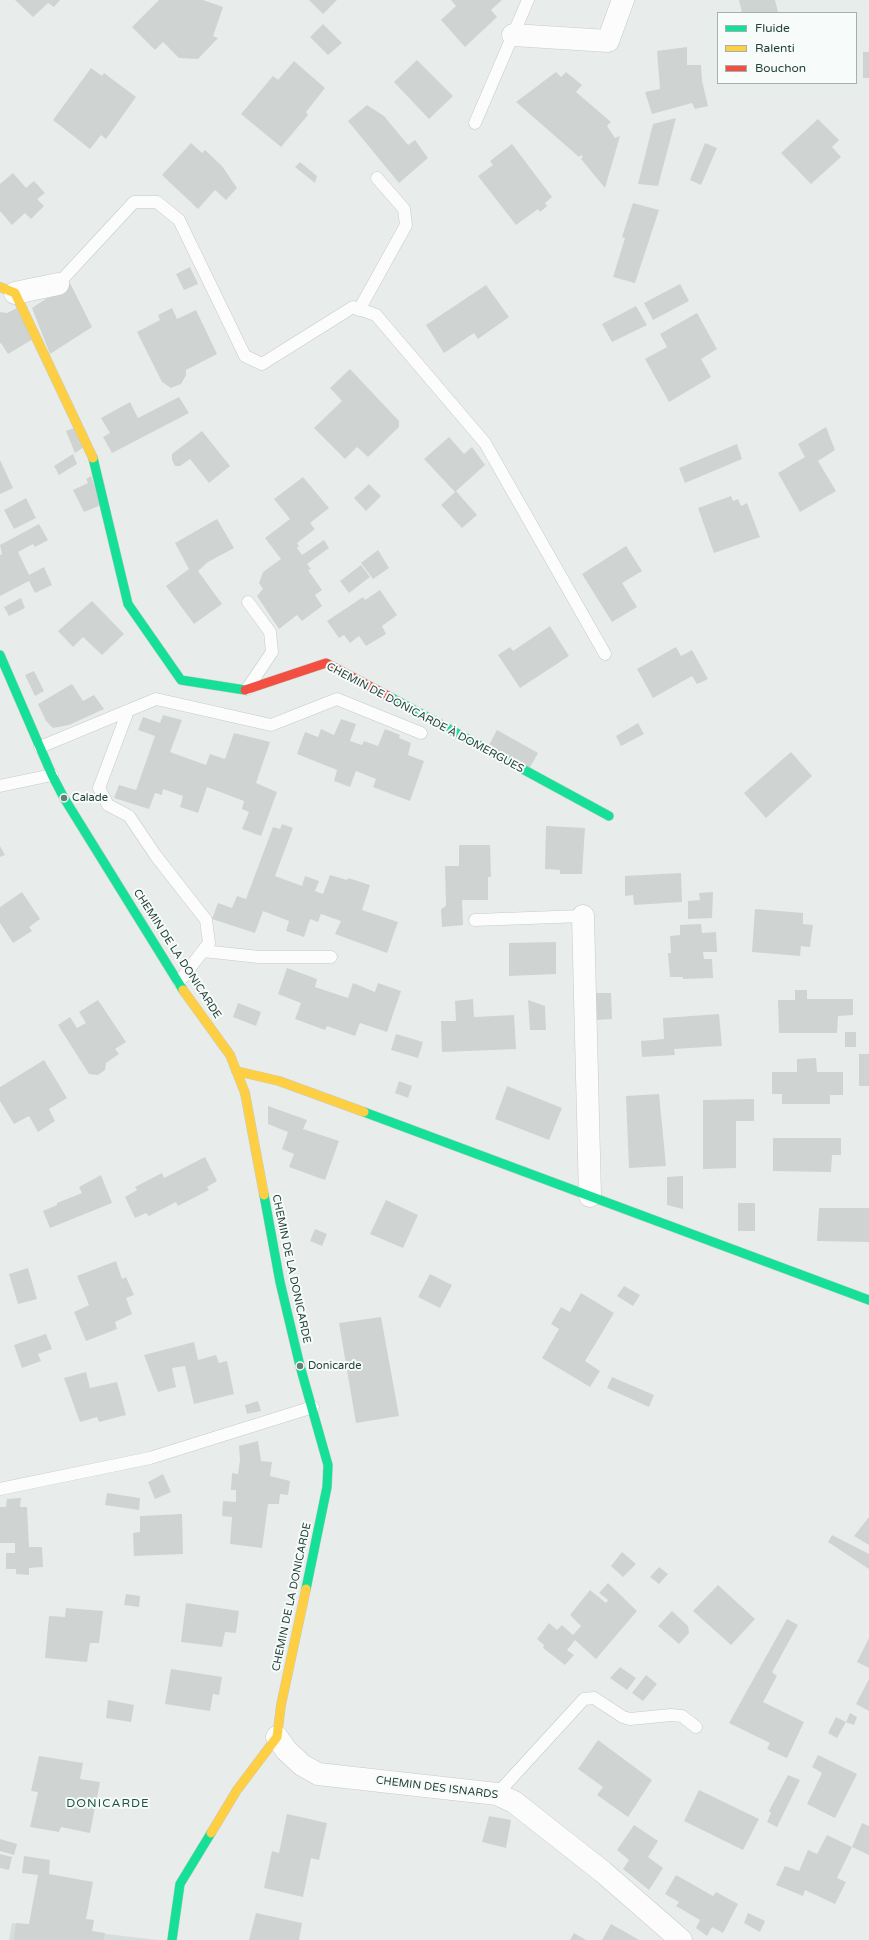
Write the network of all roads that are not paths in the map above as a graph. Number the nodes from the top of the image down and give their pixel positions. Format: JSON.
{"nodes":[{"id":1,"x":528,"y":0,"type":"edge"},
{"id":2,"x":623,"y":0,"type":"edge"},
{"id":3,"x":513,"y":35,"type":"junction"},
{"id":4,"x":475,"y":123,"type":"dead end"},
{"id":5,"x":376,"y":178,"type":"dead end"},
{"id":6,"x":58,"y":284,"type":"joint"},
{"id":7,"x":8,"y":290,"type":"edge"},
{"id":8,"x":359,"y":310,"type":"junction"},
{"id":9,"x":248,"y":602,"type":"dead end"},
{"id":10,"x":605,"y":654,"type":"dead end"},
{"id":11,"x":0,"y":655,"type":"edge"},
{"id":12,"x":246,"y":690,"type":"junction"},
{"id":13,"x":128,"y":710,"type":"junction"},
{"id":14,"x":421,"y":733,"type":"dead end"},
{"id":15,"x":40,"y":747,"type":"junction"},
{"id":16,"x":52,"y":775,"type":"junction"},
{"id":17,"x":0,"y":786,"type":"edge"},
{"id":18,"x":609,"y":816,"type":"dead end"},
{"id":19,"x":583,"y":916,"type":"joint"},
{"id":20,"x":475,"y":920,"type":"dead end"},
{"id":21,"x":203,"y":951,"type":"junction"},
{"id":22,"x":331,"y":957,"type":"dead end"},
{"id":23,"x":179,"y":982,"type":"junction"},
{"id":24,"x":236,"y":1072,"type":"junction"},
{"id":25,"x":590,"y":1196,"type":"junction"},
{"id":26,"x":869,"y":1300,"type":"edge"},
{"id":27,"x":313,"y":1407,"type":"junction"},
{"id":28,"x":0,"y":1489,"type":"edge"},
{"id":29,"x":696,"y":1727,"type":"dead end"},
{"id":30,"x":277,"y":1737,"type":"junction"},
{"id":31,"x":497,"y":1794,"type":"junction"},
{"id":32,"x":172,"y":1940,"type":"edge"},
{"id":33,"x":681,"y":1940,"type":"edge"}],
"edges":[{"from":1,"to":3,"type":"lane"},
{"from":2,"to":3,"type":"street"},
{"from":3,"to":4,"type":"lane"},
{"from":5,"to":8,"type":"lane"},
{"from":6,"to":7,"type":"street","name":"CHEMIN DE DONICARDE À DOMERGUES"},
{"from":6,"to":8,"type":"lane"},
{"from":7,"to":12,"type":"street","name":"CHEMIN DE DONICARDE À DOMERGUES"},
{"from":8,"to":10,"type":"lane"},
{"from":9,"to":12,"type":"lane"},
{"from":11,"to":15,"type":"street","name":"CHEMIN DE LA DONICARDE"},
{"from":12,"to":18,"type":"street","name":"CHEMIN DE DONICARDE À DOMERGUES"},
{"from":13,"to":14,"type":"lane"},
{"from":13,"to":15,"type":"lane"},
{"from":13,"to":21,"type":"lane"},
{"from":15,"to":16,"type":"street","name":"CHEMIN DE LA DONICARDE"},
{"from":16,"to":17,"type":"lane"},
{"from":16,"to":23,"type":"street","name":"CHEMIN DE LA DONICARDE"},
{"from":19,"to":20,"type":"lane"},
{"from":19,"to":25,"type":"street"},
{"from":21,"to":22,"type":"lane"},
{"from":21,"to":23,"type":"lane"},
{"from":23,"to":24,"type":"street","name":"CHEMIN DE LA DONICARDE"},
{"from":24,"to":25,"type":"street"},
{"from":24,"to":27,"type":"street","name":"CHEMIN DE LA DONICARDE"},
{"from":25,"to":26,"type":"street"},
{"from":27,"to":28,"type":"lane"},
{"from":27,"to":30,"type":"street","name":"CHEMIN DE LA DONICARDE"},
{"from":29,"to":31,"type":"lane"},
{"from":30,"to":31,"type":"street","name":"CHEMIN DES ISNARDS"},
{"from":30,"to":32,"type":"street","name":"CHEMIN DE LA DONICARDE"},
{"from":31,"to":33,"type":"street","name":"CHEMIN DES ISNARDS"}]}
